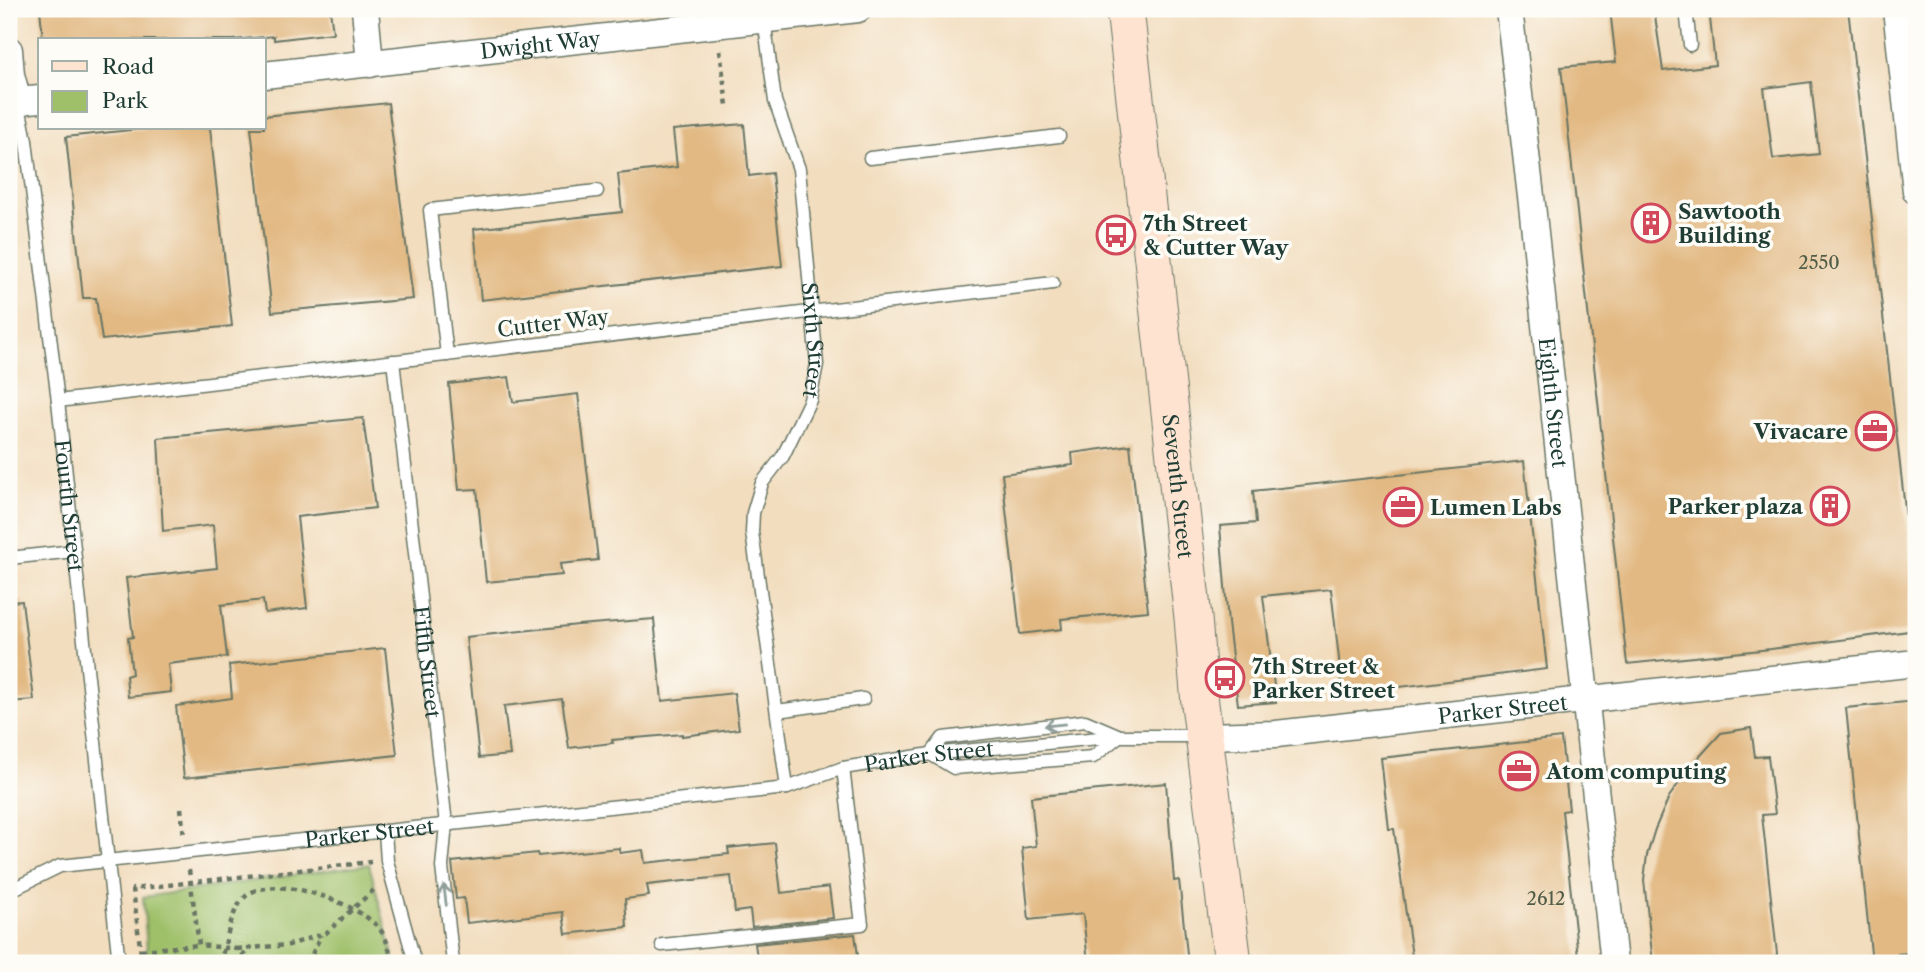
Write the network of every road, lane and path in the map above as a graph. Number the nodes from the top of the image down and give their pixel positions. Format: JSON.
{"nodes":[{"id":1,"x":365,"y":9,"type":"edge"},
{"id":2,"x":858,"y":9,"type":"edge"},
{"id":3,"x":1125,"y":9,"type":"edge"},
{"id":4,"x":1509,"y":9,"type":"edge"},
{"id":5,"x":1686,"y":9,"type":"edge"},
{"id":6,"x":1896,"y":9,"type":"edge"},
{"id":7,"x":764,"y":14,"type":"edge"},
{"id":8,"x":717,"y":24,"type":"junction"},
{"id":9,"x":1690,"y":45,"type":"dead end"},
{"id":10,"x":9,"y":50,"type":"edge"},
{"id":11,"x":370,"y":64,"type":"junction"},
{"id":12,"x":266,"y":75,"type":"edge"},
{"id":13,"x":22,"y":101,"type":"edge"},
{"id":14,"x":727,"y":106,"type":"dead end"},
{"id":15,"x":1059,"y":136,"type":"dead end"},
{"id":16,"x":870,"y":158,"type":"dead end"},
{"id":17,"x":597,"y":191,"type":"dead end"},
{"id":18,"x":1916,"y":191,"type":"edge"},
{"id":19,"x":1053,"y":283,"type":"dead end"},
{"id":20,"x":813,"y":312,"type":"junction"},
{"id":21,"x":447,"y":355,"type":"junction"},
{"id":22,"x":393,"y":361,"type":"junction"},
{"id":23,"x":58,"y":401,"type":"junction"},
{"id":24,"x":74,"y":551,"type":"junction"},
{"id":25,"x":9,"y":558,"type":"edge"},
{"id":26,"x":1916,"y":663,"type":"edge"},
{"id":27,"x":863,"y":699,"type":"dead end"},
{"id":28,"x":1585,"y":700,"type":"junction"},
{"id":29,"x":777,"y":710,"type":"junction"},
{"id":30,"x":1120,"y":736,"type":"junction"},
{"id":31,"x":1205,"y":736,"type":"junction"},
{"id":32,"x":931,"y":754,"type":"junction"},
{"id":33,"x":843,"y":768,"type":"junction"},
{"id":34,"x":787,"y":788,"type":"junction"},
{"id":35,"x":180,"y":808,"type":"dead end"},
{"id":36,"x":446,"y":824,"type":"junction"},
{"id":37,"x":385,"y":831,"type":"junction"},
{"id":38,"x":186,"y":852,"type":"junction"},
{"id":39,"x":108,"y":861,"type":"junction"},
{"id":40,"x":387,"y":861,"type":"junction"},
{"id":41,"x":191,"y":882,"type":"junction"},
{"id":42,"x":378,"y":886,"type":"dead end"},
{"id":43,"x":9,"y":891,"type":"edge"},
{"id":44,"x":353,"y":909,"type":"junction"},
{"id":45,"x":322,"y":934,"type":"junction"},
{"id":46,"x":199,"y":945,"type":"junction"},
{"id":47,"x":662,"y":945,"type":"dead end"},
{"id":48,"x":224,"y":947,"type":"junction"},
{"id":49,"x":236,"y":949,"type":"junction"},
{"id":50,"x":141,"y":950,"type":"junction"},
{"id":51,"x":119,"y":963,"type":"edge"},
{"id":52,"x":142,"y":963,"type":"edge"},
{"id":53,"x":219,"y":963,"type":"edge"},
{"id":54,"x":254,"y":963,"type":"edge"},
{"id":55,"x":308,"y":963,"type":"edge"},
{"id":56,"x":393,"y":963,"type":"edge"},
{"id":57,"x":415,"y":963,"type":"edge"},
{"id":58,"x":453,"y":963,"type":"edge"},
{"id":59,"x":1233,"y":963,"type":"edge"},
{"id":60,"x":1614,"y":963,"type":"edge"}],
"edges":[{"from":1,"to":11,"type":"street"},
{"from":2,"to":7,"type":"street","name":"Dwight Way"},
{"from":3,"to":31,"type":"street","name":"Seventh Street"},
{"from":4,"to":28,"type":"street","name":"Eighth Street"},
{"from":5,"to":9,"type":"lane"},
{"from":6,"to":18,"type":"street"},
{"from":7,"to":8,"type":"street","name":"Dwight Way"},
{"from":7,"to":20,"type":"lane","name":"Sixth Street"},
{"from":8,"to":11,"type":"street","name":"Dwight Way"},
{"from":8,"to":14,"type":"path"},
{"from":10,"to":13,"type":"street","name":"Fourth Street"},
{"from":11,"to":12,"type":"street","name":"Dwight Way"},
{"from":13,"to":23,"type":"lane","name":"Fourth Street"},
{"from":15,"to":16,"type":"lane"},
{"from":17,"to":21,"type":"lane"},
{"from":19,"to":20,"type":"lane","name":"Cutter Way"},
{"from":20,"to":21,"type":"lane","name":"Cutter Way"},
{"from":20,"to":29,"type":"lane","name":"Sixth Street"},
{"from":21,"to":22,"type":"lane","name":"Cutter Way"},
{"from":22,"to":23,"type":"lane","name":"Cutter Way"},
{"from":22,"to":36,"type":"lane","name":"Fifth Street"},
{"from":23,"to":24,"type":"lane","name":"Fourth Street"},
{"from":24,"to":25,"type":"lane"},
{"from":24,"to":39,"type":"lane","name":"Fourth Street"},
{"from":26,"to":28,"type":"street","name":"Parker Street"},
{"from":27,"to":29,"type":"lane"},
{"from":28,"to":31,"type":"street","name":"Parker Street"},
{"from":28,"to":60,"type":"street","name":"Eighth Street"},
{"from":29,"to":34,"type":"lane","name":"Sixth Street"},
{"from":30,"to":31,"type":"lane","name":"Parker Street"},
{"from":30,"to":32,"type":"lane"},
{"from":30,"to":32,"type":"lane","name":"Parker Street","one_way":true},
{"from":31,"to":59,"type":"street","name":"Seventh Street"},
{"from":32,"to":33,"type":"lane","name":"Parker Street"},
{"from":33,"to":34,"type":"lane","name":"Parker Street"},
{"from":33,"to":47,"type":"lane"},
{"from":34,"to":36,"type":"lane","name":"Parker Street"},
{"from":35,"to":38,"type":"path"},
{"from":36,"to":37,"type":"lane","name":"Parker Street"},
{"from":58,"to":36,"type":"lane","name":"Fifth Street","one_way":true},
{"from":37,"to":38,"type":"lane","name":"Parker Street"},
{"from":37,"to":40,"type":"lane"},
{"from":38,"to":39,"type":"lane","name":"Parker Street"},
{"from":38,"to":41,"type":"path"},
{"from":39,"to":43,"type":"lane","name":"Parker Street"},
{"from":39,"to":51,"type":"lane","name":"Fourth Street"},
{"from":40,"to":41,"type":"path"},
{"from":40,"to":57,"type":"lane"},
{"from":41,"to":46,"type":"path"},
{"from":41,"to":50,"type":"path"},
{"from":42,"to":44,"type":"path"},
{"from":44,"to":45,"type":"path"},
{"from":44,"to":48,"type":"path"},
{"from":44,"to":56,"type":"path"},
{"from":45,"to":49,"type":"path"},
{"from":45,"to":55,"type":"path"},
{"from":46,"to":48,"type":"path"},
{"from":46,"to":50,"type":"path"},
{"from":48,"to":49,"type":"path"},
{"from":48,"to":53,"type":"path"},
{"from":49,"to":54,"type":"path"},
{"from":50,"to":52,"type":"path"}]}
